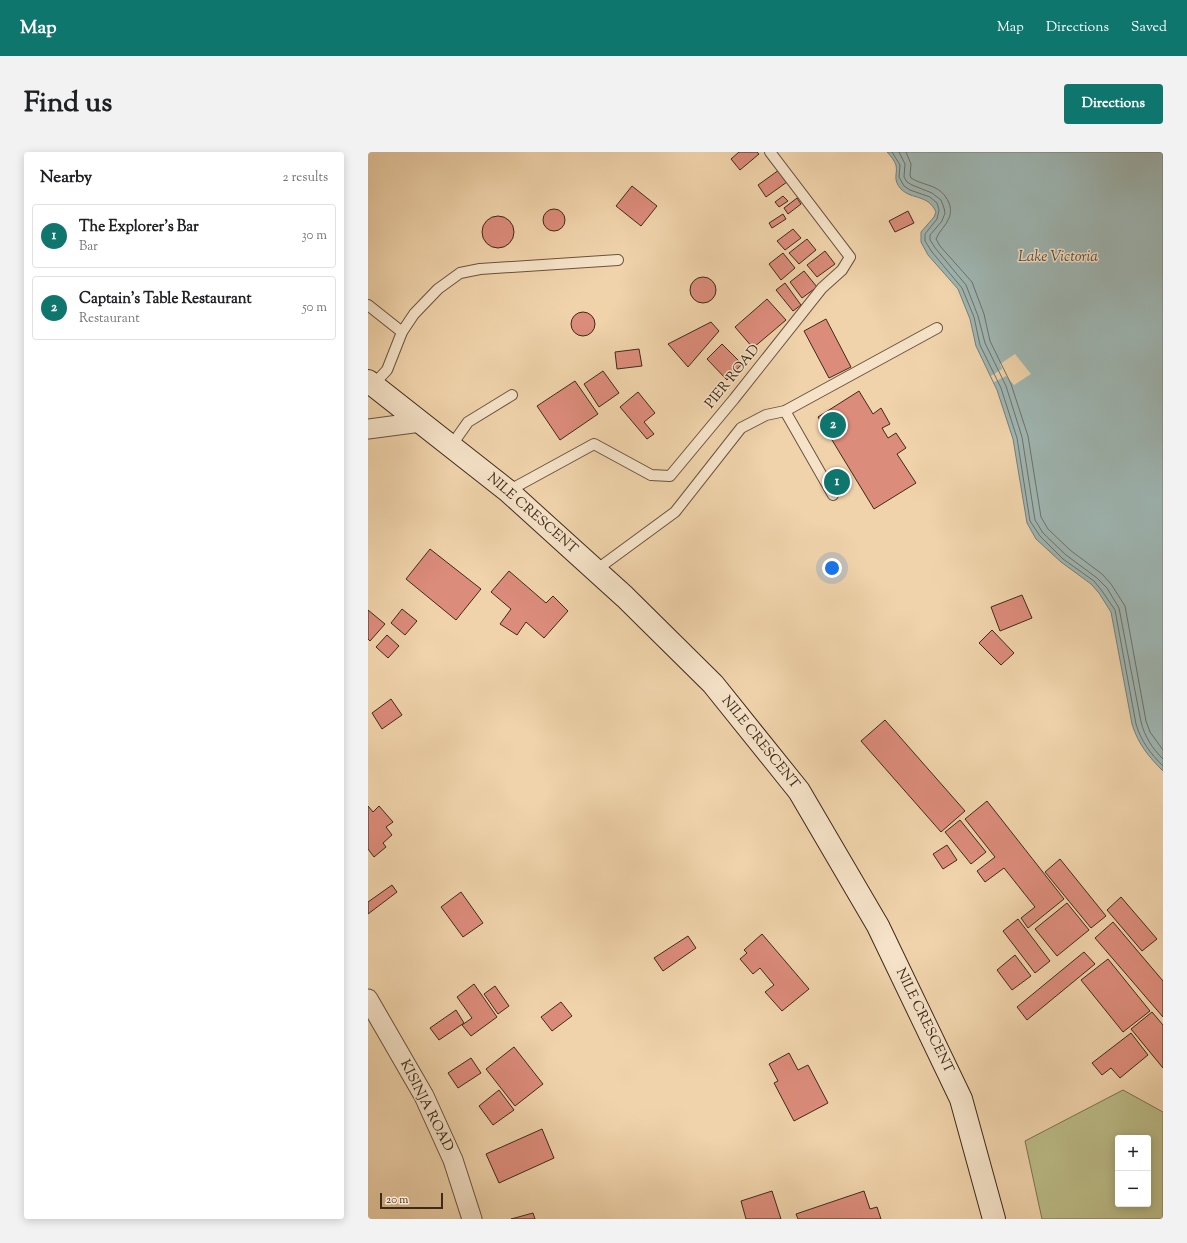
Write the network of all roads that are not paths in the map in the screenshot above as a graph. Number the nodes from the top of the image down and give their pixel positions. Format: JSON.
{"nodes":[{"id":1,"x":770,"y":152,"type":"edge"},
{"id":2,"x":618,"y":260,"type":"dead end"},
{"id":3,"x":368,"y":305,"type":"edge"},
{"id":4,"x":937,"y":328,"type":"dead end"},
{"id":5,"x":402,"y":332,"type":"junction"},
{"id":6,"x":371,"y":383,"type":"edge"},
{"id":7,"x":512,"y":395,"type":"dead end"},
{"id":8,"x":785,"y":411,"type":"junction"},
{"id":9,"x":421,"y":422,"type":"junction"},
{"id":10,"x":368,"y":429,"type":"edge"},
{"id":11,"x":451,"y":446,"type":"junction"},
{"id":12,"x":508,"y":491,"type":"junction"},
{"id":13,"x":833,"y":495,"type":"dead end"},
{"id":14,"x":596,"y":570,"type":"junction"},
{"id":15,"x":368,"y":999,"type":"edge"},
{"id":16,"x":472,"y":1219,"type":"edge"},
{"id":17,"x":994,"y":1219,"type":"edge"}],
"edges":[{"from":1,"to":12,"type":"lane","name":"PIER ROAD"},
{"from":2,"to":5,"type":"lane"},
{"from":3,"to":5,"type":"lane"},
{"from":4,"to":8,"type":"lane"},
{"from":5,"to":6,"type":"lane"},
{"from":6,"to":9,"type":"street","name":"NILE CRESCENT"},
{"from":7,"to":11,"type":"lane"},
{"from":8,"to":13,"type":"lane"},
{"from":8,"to":14,"type":"lane"},
{"from":9,"to":10,"type":"street"},
{"from":9,"to":11,"type":"street","name":"NILE CRESCENT"},
{"from":11,"to":12,"type":"street","name":"NILE CRESCENT"},
{"from":12,"to":14,"type":"street","name":"NILE CRESCENT"},
{"from":14,"to":17,"type":"street","name":"NILE CRESCENT"},
{"from":15,"to":16,"type":"street","name":"KISINJA ROAD"}]}
